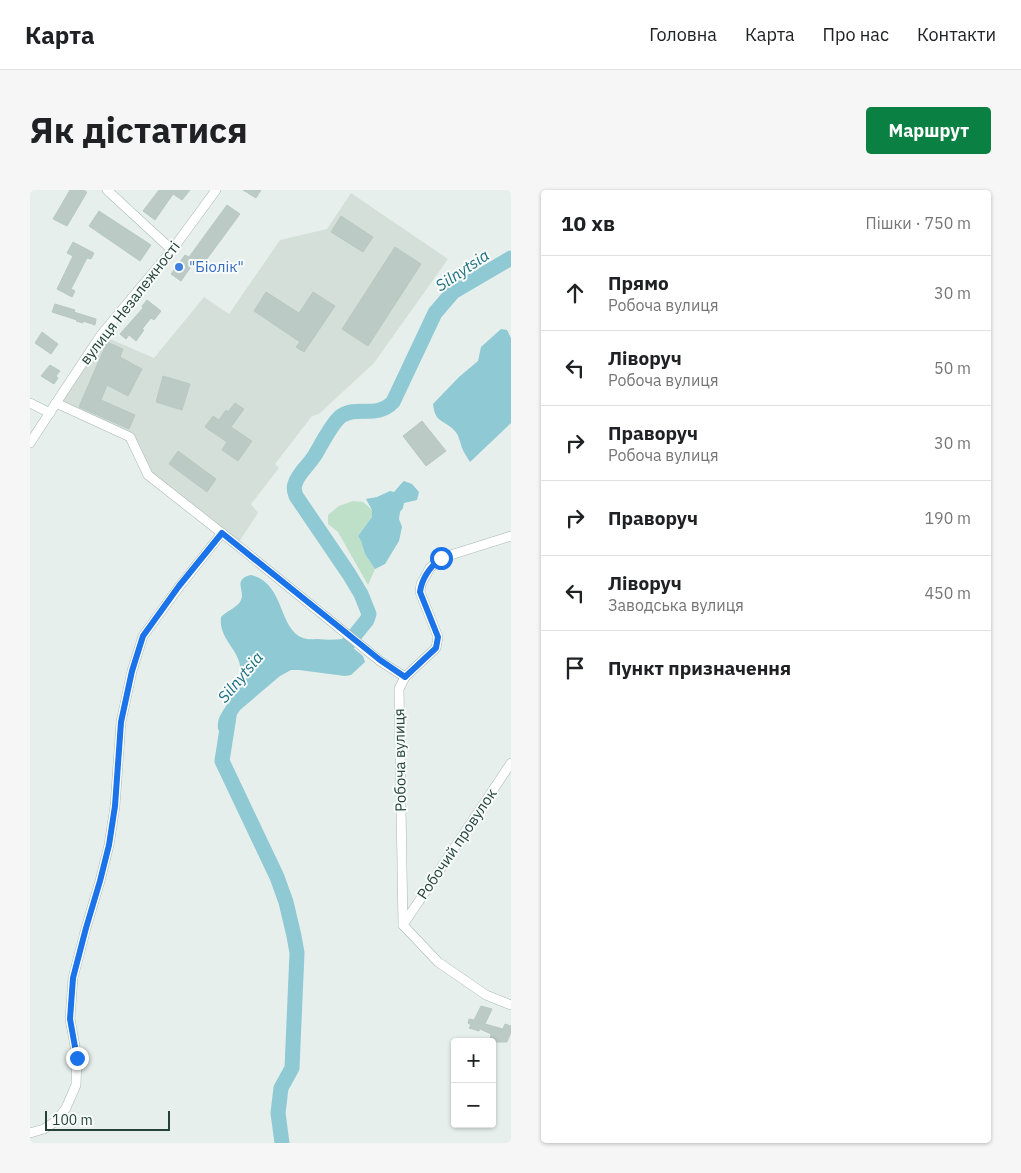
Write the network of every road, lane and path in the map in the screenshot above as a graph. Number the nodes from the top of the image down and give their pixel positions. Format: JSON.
{"nodes":[{"id":1,"x":107,"y":190,"type":"edge"},
{"id":2,"x":216,"y":190,"type":"edge"},
{"id":3,"x":172,"y":250,"type":"junction"},
{"id":4,"x":30,"y":403,"type":"edge"},
{"id":5,"x":56,"y":403,"type":"junction"},
{"id":6,"x":50,"y":413,"type":"junction"},
{"id":7,"x":30,"y":443,"type":"edge"},
{"id":8,"x":222,"y":533,"type":"junction"},
{"id":9,"x":511,"y":536,"type":"edge"},
{"id":10,"x":405,"y":677,"type":"junction"},
{"id":11,"x":511,"y":763,"type":"edge"},
{"id":12,"x":403,"y":925,"type":"junction"},
{"id":13,"x":511,"y":1005,"type":"edge"},
{"id":14,"x":30,"y":1133,"type":"edge"}],
"edges":[{"from":1,"to":3,"type":"street"},
{"from":2,"to":3,"type":"street","name":"вулиця Незалежності"},
{"from":3,"to":5,"type":"street","name":"вулиця Незалежності"},
{"from":4,"to":6,"type":"street"},
{"from":5,"to":6,"type":"street","name":"вулиця Незалежності"},
{"from":5,"to":8,"type":"street"},
{"from":6,"to":7,"type":"street","name":"вулиця Незалежності"},
{"from":8,"to":10,"type":"street"},
{"from":8,"to":14,"type":"street"},
{"from":9,"to":10,"type":"street"},
{"from":10,"to":12,"type":"street","name":"Робоча вулиця"},
{"from":11,"to":12,"type":"street","name":"Робочий провулок"},
{"from":12,"to":13,"type":"street"}]}
